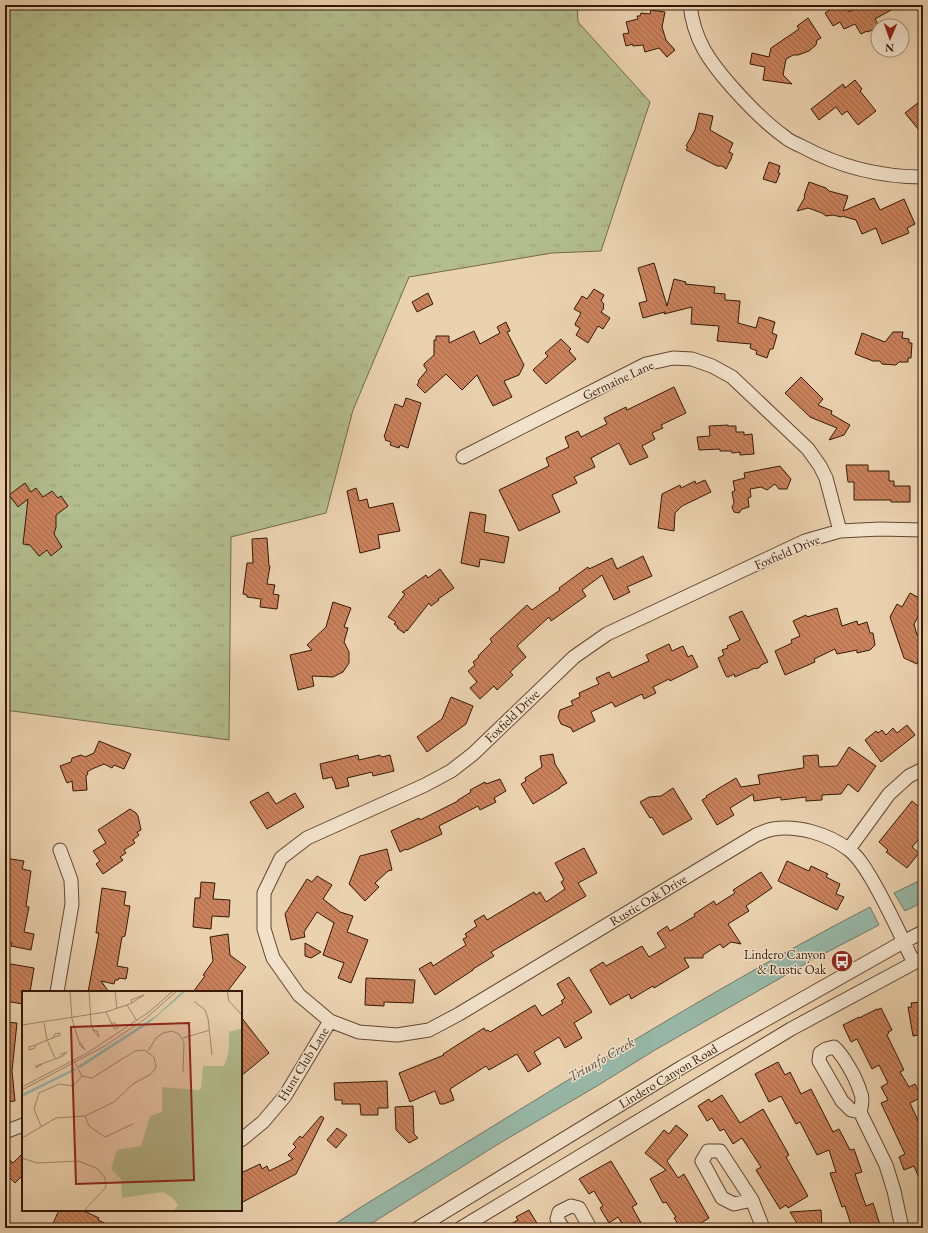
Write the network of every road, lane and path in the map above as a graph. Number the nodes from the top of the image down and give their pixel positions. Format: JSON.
{"nodes":[{"id":1,"x":690,"y":5,"type":"edge"},
{"id":2,"x":923,"y":177,"type":"edge"},
{"id":3,"x":463,"y":457,"type":"dead end"},
{"id":4,"x":923,"y":530,"type":"edge"},
{"id":5,"x":840,"y":531,"type":"junction"},
{"id":6,"x":923,"y":769,"type":"edge"},
{"id":7,"x":849,"y":849,"type":"junction"},
{"id":8,"x":60,"y":850,"type":"dead end"},
{"id":9,"x":923,"y":932,"type":"edge"},
{"id":10,"x":903,"y":942,"type":"junction"},
{"id":11,"x":919,"y":960,"type":"edge"},
{"id":12,"x":57,"y":991,"type":"edge"},
{"id":13,"x":330,"y":1021,"type":"junction"},
{"id":14,"x":860,"y":1112,"type":"junction"},
{"id":15,"x":22,"y":1125,"type":"edge"},
{"id":16,"x":5,"y":1132,"type":"edge"},
{"id":17,"x":242,"y":1139,"type":"edge"},
{"id":18,"x":752,"y":1200,"type":"dead end"},
{"id":19,"x":418,"y":1228,"type":"edge"},
{"id":20,"x":461,"y":1228,"type":"edge"},
{"id":21,"x":563,"y":1228,"type":"edge"},
{"id":22,"x":590,"y":1228,"type":"edge"},
{"id":23,"x":763,"y":1228,"type":"edge"},
{"id":24,"x":902,"y":1228,"type":"edge"}],
"edges":[{"from":1,"to":2,"type":"street"},
{"from":3,"to":5,"type":"street","name":"Germaine Lane"},
{"from":4,"to":5,"type":"street","name":"Foxfield Drive"},
{"from":5,"to":13,"type":"street","name":"Foxfield Drive"},
{"from":6,"to":7,"type":"street"},
{"from":7,"to":10,"type":"street","name":"Rustic Oak Drive"},
{"from":7,"to":13,"type":"street","name":"Rustic Oak Drive"},
{"from":8,"to":12,"type":"street"},
{"from":9,"to":10,"type":"street","name":"Lindero Canyon Road"},
{"from":10,"to":11,"type":"street","name":"Rustic Oak Drive"},
{"from":10,"to":19,"type":"street","name":"Lindero Canyon Road"},
{"from":11,"to":20,"type":"street","name":"Lindero Canyon Road"},
{"from":13,"to":17,"type":"street","name":"Hunt Club Lane"},
{"from":14,"to":14,"type":"street"},
{"from":14,"to":24,"type":"street"},
{"from":15,"to":16,"type":"street"},
{"from":18,"to":23,"type":"street"},
{"from":21,"to":22,"type":"street"}]}
